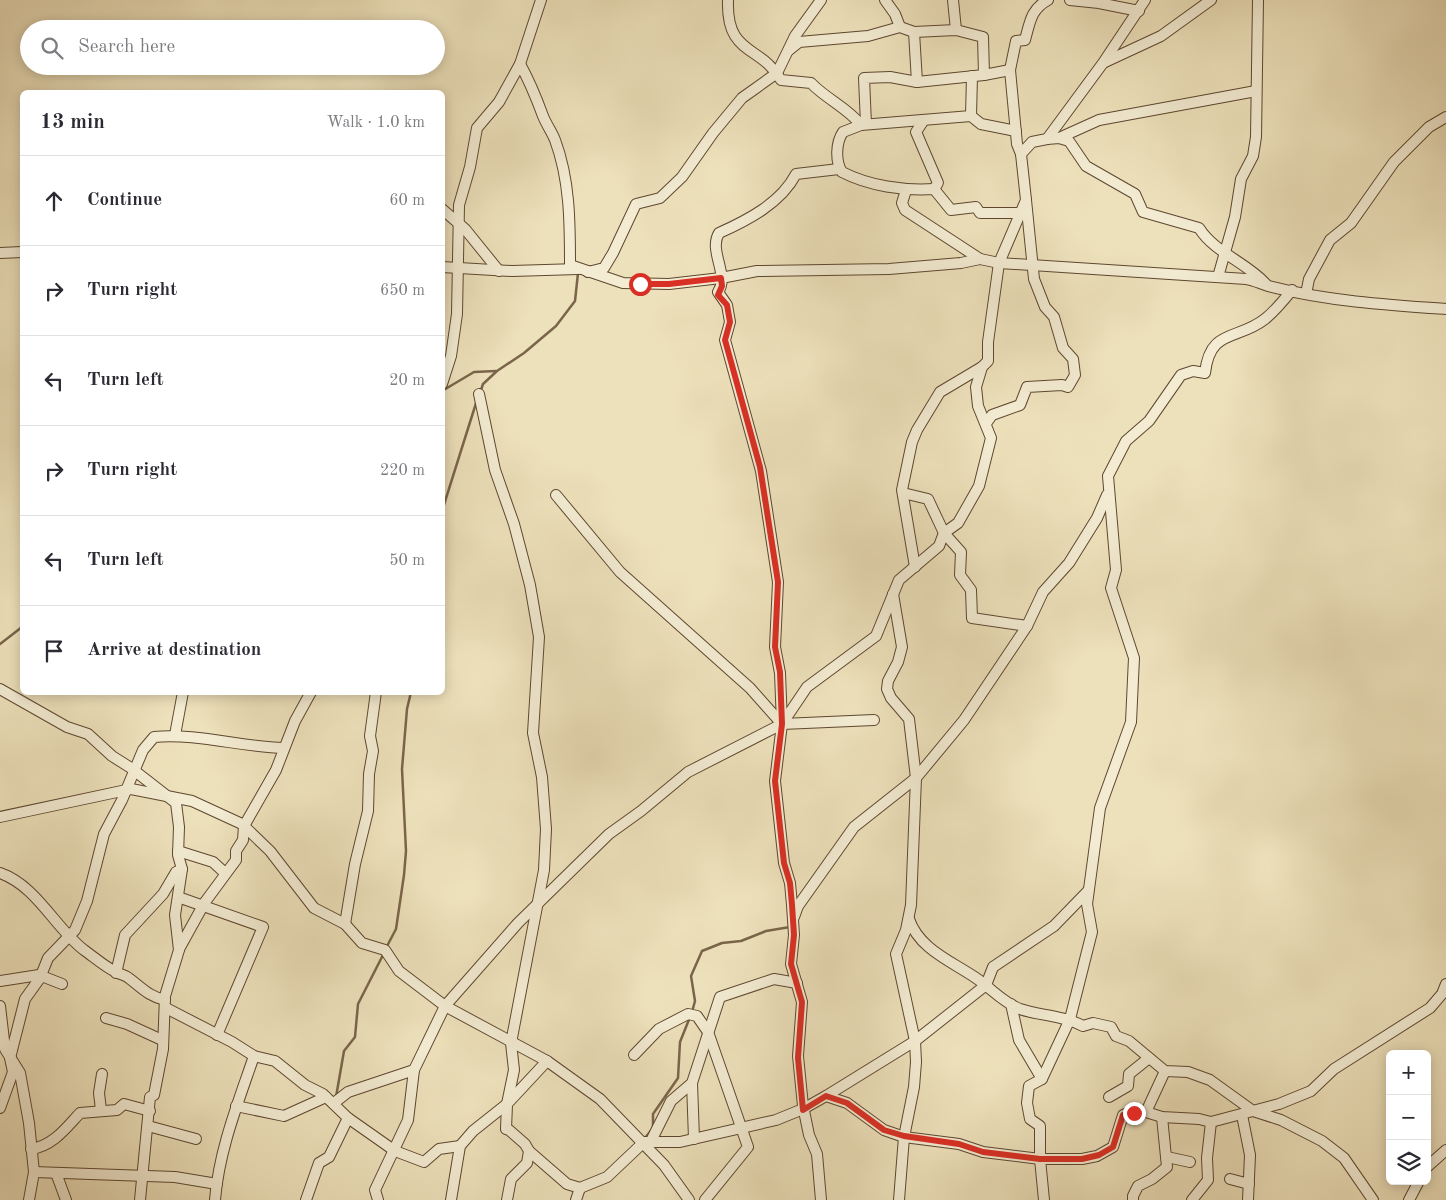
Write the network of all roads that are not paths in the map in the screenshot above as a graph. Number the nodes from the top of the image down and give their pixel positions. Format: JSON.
{"nodes":[{"id":1,"x":541,"y":0,"type":"edge"},
{"id":2,"x":728,"y":0,"type":"edge"},
{"id":3,"x":821,"y":0,"type":"edge"},
{"id":4,"x":885,"y":0,"type":"edge"},
{"id":5,"x":953,"y":0,"type":"edge"},
{"id":6,"x":1048,"y":0,"type":"edge"},
{"id":7,"x":1070,"y":0,"type":"edge"},
{"id":8,"x":1145,"y":0,"type":"edge"},
{"id":9,"x":1211,"y":0,"type":"edge"},
{"id":10,"x":1258,"y":0,"type":"edge"},
{"id":11,"x":1139,"y":12,"type":"junction"},
{"id":12,"x":900,"y":27,"type":"junction"},
{"id":13,"x":956,"y":30,"type":"junction"},
{"id":14,"x":914,"y":32,"type":"junction"},
{"id":15,"x":785,"y":54,"type":"junction"},
{"id":16,"x":1103,"y":63,"type":"junction"},
{"id":17,"x":520,"y":64,"type":"junction"},
{"id":18,"x":1010,"y":70,"type":"junction"},
{"id":19,"x":777,"y":73,"type":"junction"},
{"id":20,"x":984,"y":75,"type":"junction"},
{"id":21,"x":972,"y":76,"type":"junction"},
{"id":22,"x":917,"y":82,"type":"junction"},
{"id":23,"x":1256,"y":91,"type":"junction"},
{"id":24,"x":971,"y":116,"type":"junction"},
{"id":25,"x":1446,"y":117,"type":"edge"},
{"id":26,"x":924,"y":120,"type":"junction"},
{"id":27,"x":864,"y":124,"type":"junction"},
{"id":28,"x":1016,"y":131,"type":"junction"},
{"id":29,"x":1060,"y":138,"type":"junction"},
{"id":30,"x":1047,"y":139,"type":"junction"},
{"id":31,"x":1021,"y":154,"type":"junction"},
{"id":32,"x":839,"y":169,"type":"junction"},
{"id":33,"x":934,"y":189,"type":"junction"},
{"id":34,"x":906,"y":190,"type":"junction"},
{"id":35,"x":1026,"y":200,"type":"junction"},
{"id":36,"x":445,"y":212,"type":"edge"},
{"id":37,"x":1019,"y":213,"type":"junction"},
{"id":38,"x":458,"y":223,"type":"junction"},
{"id":39,"x":20,"y":252,"type":"edge"},
{"id":40,"x":1224,"y":252,"type":"junction"},
{"id":41,"x":0,"y":253,"type":"edge"},
{"id":42,"x":980,"y":258,"type":"junction"},
{"id":43,"x":998,"y":263,"type":"junction"},
{"id":44,"x":1032,"y":263,"type":"junction"},
{"id":45,"x":445,"y":266,"type":"edge"},
{"id":46,"x":458,"y":268,"type":"junction"},
{"id":47,"x":499,"y":270,"type":"junction"},
{"id":48,"x":582,"y":271,"type":"junction"},
{"id":49,"x":721,"y":278,"type":"junction"},
{"id":50,"x":1218,"y":278,"type":"junction"},
{"id":51,"x":1268,"y":286,"type":"junction"},
{"id":52,"x":1292,"y":290,"type":"junction"},
{"id":53,"x":1306,"y":294,"type":"junction"},
{"id":54,"x":1446,"y":309,"type":"edge"},
{"id":55,"x":982,"y":367,"type":"junction"},
{"id":56,"x":445,"y":375,"type":"edge"},
{"id":57,"x":479,"y":394,"type":"dead end"},
{"id":58,"x":986,"y":422,"type":"junction"},
{"id":59,"x":1108,"y":492,"type":"junction"},
{"id":60,"x":903,"y":493,"type":"junction"},
{"id":61,"x":556,"y":495,"type":"dead end"},
{"id":62,"x":944,"y":533,"type":"junction"},
{"id":63,"x":915,"y":567,"type":"junction"},
{"id":64,"x":893,"y":594,"type":"junction"},
{"id":65,"x":1027,"y":626,"type":"junction"},
{"id":66,"x":0,"y":689,"type":"edge"},
{"id":67,"x":182,"y":695,"type":"edge"},
{"id":68,"x":309,"y":695,"type":"edge"},
{"id":69,"x":376,"y":695,"type":"edge"},
{"id":70,"x":874,"y":720,"type":"dead end"},
{"id":71,"x":782,"y":724,"type":"junction"},
{"id":72,"x":175,"y":736,"type":"junction"},
{"id":73,"x":284,"y":748,"type":"junction"},
{"id":74,"x":134,"y":770,"type":"junction"},
{"id":75,"x":916,"y":778,"type":"junction"},
{"id":76,"x":126,"y":790,"type":"junction"},
{"id":77,"x":163,"y":795,"type":"junction"},
{"id":78,"x":0,"y":817,"type":"edge"},
{"id":79,"x":244,"y":826,"type":"junction"},
{"id":80,"x":178,"y":851,"type":"junction"},
{"id":81,"x":182,"y":869,"type":"junction"},
{"id":82,"x":0,"y":873,"type":"edge"},
{"id":83,"x":225,"y":873,"type":"junction"},
{"id":84,"x":1088,"y":891,"type":"junction"},
{"id":85,"x":178,"y":897,"type":"junction"},
{"id":86,"x":538,"y":900,"type":"junction"},
{"id":87,"x":202,"y":907,"type":"junction"},
{"id":88,"x":908,"y":918,"type":"junction"},
{"id":89,"x":793,"y":920,"type":"junction"},
{"id":90,"x":345,"y":924,"type":"junction"},
{"id":91,"x":70,"y":935,"type":"junction"},
{"id":92,"x":179,"y":950,"type":"junction"},
{"id":93,"x":116,"y":973,"type":"junction"},
{"id":94,"x":41,"y":976,"type":"junction"},
{"id":95,"x":0,"y":981,"type":"edge"},
{"id":96,"x":62,"y":984,"type":"dead end"},
{"id":97,"x":797,"y":984,"type":"junction"},
{"id":98,"x":1446,"y":984,"type":"edge"},
{"id":99,"x":986,"y":986,"type":"junction"},
{"id":100,"x":165,"y":1004,"type":"junction"},
{"id":101,"x":1011,"y":1004,"type":"junction"},
{"id":102,"x":0,"y":1006,"type":"edge"},
{"id":103,"x":445,"y":1006,"type":"junction"},
{"id":104,"x":106,"y":1018,"type":"dead end"},
{"id":105,"x":1070,"y":1019,"type":"junction"},
{"id":106,"x":708,"y":1032,"type":"junction"},
{"id":107,"x":217,"y":1035,"type":"junction"},
{"id":108,"x":162,"y":1040,"type":"junction"},
{"id":109,"x":915,"y":1041,"type":"junction"},
{"id":110,"x":511,"y":1043,"type":"junction"},
{"id":111,"x":5,"y":1051,"type":"edge"},
{"id":112,"x":634,"y":1055,"type":"dead end"},
{"id":113,"x":254,"y":1056,"type":"junction"},
{"id":114,"x":1149,"y":1058,"type":"junction"},
{"id":115,"x":547,"y":1061,"type":"junction"},
{"id":116,"x":414,"y":1070,"type":"junction"},
{"id":117,"x":1165,"y":1070,"type":"junction"},
{"id":118,"x":102,"y":1074,"type":"dead end"},
{"id":119,"x":1042,"y":1079,"type":"junction"},
{"id":120,"x":692,"y":1083,"type":"junction"},
{"id":121,"x":826,"y":1096,"type":"junction"},
{"id":122,"x":1109,"y":1097,"type":"dead end"},
{"id":123,"x":330,"y":1100,"type":"junction"},
{"id":124,"x":507,"y":1104,"type":"junction"},
{"id":125,"x":236,"y":1106,"type":"junction"},
{"id":126,"x":0,"y":1108,"type":"edge"},
{"id":127,"x":101,"y":1110,"type":"junction"},
{"id":128,"x":803,"y":1110,"type":"junction"},
{"id":129,"x":1253,"y":1110,"type":"junction"},
{"id":130,"x":150,"y":1112,"type":"junction"},
{"id":131,"x":1146,"y":1112,"type":"junction"},
{"id":132,"x":1242,"y":1115,"type":"junction"},
{"id":133,"x":348,"y":1118,"type":"junction"},
{"id":134,"x":1162,"y":1118,"type":"junction"},
{"id":135,"x":1211,"y":1122,"type":"junction"},
{"id":136,"x":148,"y":1126,"type":"junction"},
{"id":137,"x":742,"y":1127,"type":"junction"},
{"id":138,"x":904,"y":1136,"type":"junction"},
{"id":139,"x":196,"y":1139,"type":"dead end"},
{"id":140,"x":694,"y":1139,"type":"junction"},
{"id":141,"x":647,"y":1143,"type":"junction"},
{"id":142,"x":460,"y":1146,"type":"junction"},
{"id":143,"x":31,"y":1149,"type":"junction"},
{"id":144,"x":1446,"y":1150,"type":"edge"},
{"id":145,"x":395,"y":1151,"type":"junction"},
{"id":146,"x":529,"y":1151,"type":"junction"},
{"id":147,"x":1167,"y":1156,"type":"junction"},
{"id":148,"x":1040,"y":1159,"type":"junction"},
{"id":149,"x":1190,"y":1162,"type":"dead end"},
{"id":150,"x":1431,"y":1163,"type":"edge"},
{"id":151,"x":34,"y":1172,"type":"junction"},
{"id":152,"x":56,"y":1173,"type":"junction"},
{"id":153,"x":142,"y":1176,"type":"junction"},
{"id":154,"x":1230,"y":1179,"type":"dead end"},
{"id":155,"x":216,"y":1184,"type":"junction"},
{"id":156,"x":1249,"y":1184,"type":"junction"},
{"id":157,"x":1417,"y":1185,"type":"edge"},
{"id":158,"x":580,"y":1188,"type":"junction"},
{"id":159,"x":29,"y":1200,"type":"edge"},
{"id":160,"x":66,"y":1200,"type":"edge"},
{"id":161,"x":140,"y":1200,"type":"edge"},
{"id":162,"x":215,"y":1200,"type":"edge"},
{"id":163,"x":306,"y":1200,"type":"edge"},
{"id":164,"x":378,"y":1200,"type":"edge"},
{"id":165,"x":451,"y":1200,"type":"edge"},
{"id":166,"x":507,"y":1200,"type":"edge"},
{"id":167,"x":576,"y":1200,"type":"edge"},
{"id":168,"x":688,"y":1200,"type":"edge"},
{"id":169,"x":704,"y":1200,"type":"edge"},
{"id":170,"x":821,"y":1200,"type":"edge"},
{"id":171,"x":900,"y":1200,"type":"edge"},
{"id":172,"x":1044,"y":1200,"type":"edge"},
{"id":173,"x":1134,"y":1200,"type":"edge"},
{"id":174,"x":1192,"y":1200,"type":"edge"},
{"id":175,"x":1248,"y":1200,"type":"edge"},
{"id":176,"x":1373,"y":1200,"type":"edge"},
{"id":177,"x":1409,"y":1200,"type":"edge"}],
"edges":[{"from":1,"to":17,"type":"street"},
{"from":2,"to":19,"type":"street"},
{"from":3,"to":15,"type":"street"},
{"from":4,"to":12,"type":"street"},
{"from":5,"to":13,"type":"street"},
{"from":6,"to":18,"type":"street"},
{"from":7,"to":11,"type":"street"},
{"from":8,"to":11,"type":"street"},
{"from":9,"to":16,"type":"street"},
{"from":10,"to":23,"type":"street"},
{"from":11,"to":16,"type":"street"},
{"from":12,"to":14,"type":"street"},
{"from":12,"to":15,"type":"street"},
{"from":13,"to":14,"type":"street"},
{"from":13,"to":20,"type":"street"},
{"from":14,"to":22,"type":"street"},
{"from":15,"to":19,"type":"street"},
{"from":16,"to":30,"type":"street"},
{"from":17,"to":38,"type":"street"},
{"from":17,"to":48,"type":"street"},
{"from":18,"to":20,"type":"street"},
{"from":18,"to":28,"type":"street"},
{"from":19,"to":27,"type":"street"},
{"from":19,"to":48,"type":"street"},
{"from":20,"to":21,"type":"street"},
{"from":21,"to":22,"type":"street"},
{"from":21,"to":24,"type":"street"},
{"from":22,"to":27,"type":"street"},
{"from":23,"to":29,"type":"street"},
{"from":23,"to":40,"type":"street"},
{"from":24,"to":26,"type":"street"},
{"from":24,"to":28,"type":"street"},
{"from":25,"to":53,"type":"street"},
{"from":26,"to":27,"type":"street"},
{"from":26,"to":33,"type":"street"},
{"from":27,"to":32,"type":"street"},
{"from":28,"to":31,"type":"street"},
{"from":29,"to":30,"type":"street"},
{"from":29,"to":40,"type":"street"},
{"from":30,"to":31,"type":"street"},
{"from":31,"to":35,"type":"street"},
{"from":32,"to":34,"type":"street"},
{"from":32,"to":49,"type":"street"},
{"from":33,"to":34,"type":"street"},
{"from":33,"to":37,"type":"street"},
{"from":34,"to":42,"type":"street"},
{"from":35,"to":37,"type":"street"},
{"from":35,"to":44,"type":"street"},
{"from":36,"to":38,"type":"street"},
{"from":37,"to":43,"type":"street"},
{"from":38,"to":46,"type":"street"},
{"from":38,"to":47,"type":"street"},
{"from":39,"to":41,"type":"street"},
{"from":40,"to":50,"type":"street"},
{"from":40,"to":51,"type":"street"},
{"from":42,"to":43,"type":"street"},
{"from":42,"to":49,"type":"street"},
{"from":43,"to":44,"type":"street"},
{"from":43,"to":55,"type":"street"},
{"from":44,"to":50,"type":"street"},
{"from":44,"to":58,"type":"street"},
{"from":45,"to":46,"type":"street"},
{"from":46,"to":47,"type":"street"},
{"from":46,"to":56,"type":"street"},
{"from":47,"to":48,"type":"street"},
{"from":48,"to":49,"type":"street"},
{"from":49,"to":71,"type":"street"},
{"from":50,"to":51,"type":"street"},
{"from":51,"to":52,"type":"street"},
{"from":52,"to":53,"type":"street"},
{"from":52,"to":59,"type":"street"},
{"from":53,"to":54,"type":"street"},
{"from":55,"to":58,"type":"street"},
{"from":55,"to":60,"type":"street"},
{"from":57,"to":86,"type":"street"},
{"from":58,"to":62,"type":"street"},
{"from":59,"to":65,"type":"street"},
{"from":59,"to":84,"type":"street"},
{"from":60,"to":62,"type":"street"},
{"from":60,"to":63,"type":"street"},
{"from":61,"to":71,"type":"street"},
{"from":62,"to":63,"type":"street"},
{"from":62,"to":65,"type":"street"},
{"from":63,"to":64,"type":"street"},
{"from":64,"to":71,"type":"street"},
{"from":64,"to":75,"type":"street"},
{"from":65,"to":75,"type":"street"},
{"from":66,"to":74,"type":"street"},
{"from":67,"to":72,"type":"street"},
{"from":68,"to":73,"type":"street"},
{"from":69,"to":90,"type":"street"},
{"from":70,"to":71,"type":"street"},
{"from":71,"to":86,"type":"street"},
{"from":71,"to":89,"type":"street"},
{"from":72,"to":73,"type":"street"},
{"from":72,"to":74,"type":"street"},
{"from":73,"to":79,"type":"street"},
{"from":74,"to":76,"type":"street"},
{"from":74,"to":77,"type":"street"},
{"from":75,"to":88,"type":"street"},
{"from":75,"to":89,"type":"street"},
{"from":76,"to":77,"type":"street"},
{"from":76,"to":78,"type":"street"},
{"from":76,"to":91,"type":"street"},
{"from":77,"to":79,"type":"street"},
{"from":77,"to":80,"type":"street"},
{"from":79,"to":83,"type":"street"},
{"from":79,"to":90,"type":"street"},
{"from":80,"to":81,"type":"street"},
{"from":80,"to":83,"type":"street"},
{"from":81,"to":85,"type":"street"},
{"from":81,"to":93,"type":"street"},
{"from":82,"to":91,"type":"street"},
{"from":83,"to":87,"type":"street"},
{"from":84,"to":99,"type":"street"},
{"from":84,"to":105,"type":"street"},
{"from":85,"to":87,"type":"street"},
{"from":85,"to":92,"type":"street"},
{"from":86,"to":103,"type":"street"},
{"from":86,"to":110,"type":"street"},
{"from":87,"to":92,"type":"street"},
{"from":87,"to":107,"type":"street"},
{"from":88,"to":99,"type":"street"},
{"from":88,"to":109,"type":"street"},
{"from":89,"to":97,"type":"street"},
{"from":90,"to":103,"type":"street"},
{"from":91,"to":93,"type":"street"},
{"from":91,"to":94,"type":"street"},
{"from":92,"to":100,"type":"street"},
{"from":93,"to":100,"type":"street"},
{"from":94,"to":95,"type":"street"},
{"from":94,"to":96,"type":"street"},
{"from":94,"to":111,"type":"street"},
{"from":97,"to":106,"type":"street"},
{"from":97,"to":128,"type":"street"},
{"from":98,"to":129,"type":"street"},
{"from":99,"to":101,"type":"street"},
{"from":99,"to":109,"type":"street"},
{"from":100,"to":107,"type":"street"},
{"from":100,"to":108,"type":"street"},
{"from":101,"to":105,"type":"street"},
{"from":101,"to":119,"type":"street"},
{"from":102,"to":111,"type":"street"},
{"from":103,"to":110,"type":"street"},
{"from":103,"to":116,"type":"street"},
{"from":104,"to":108,"type":"street"},
{"from":105,"to":114,"type":"street"},
{"from":105,"to":119,"type":"street"},
{"from":106,"to":112,"type":"street"},
{"from":106,"to":120,"type":"street"},
{"from":106,"to":137,"type":"street"},
{"from":107,"to":113,"type":"street"},
{"from":108,"to":130,"type":"street"},
{"from":109,"to":121,"type":"street"},
{"from":109,"to":138,"type":"street"},
{"from":110,"to":115,"type":"street"},
{"from":110,"to":124,"type":"street"},
{"from":111,"to":126,"type":"street"},
{"from":111,"to":143,"type":"street"},
{"from":113,"to":123,"type":"street"},
{"from":113,"to":125,"type":"street"},
{"from":114,"to":117,"type":"street"},
{"from":114,"to":122,"type":"street"},
{"from":115,"to":124,"type":"street"},
{"from":115,"to":141,"type":"street"},
{"from":116,"to":123,"type":"street"},
{"from":116,"to":145,"type":"street"},
{"from":117,"to":129,"type":"street"},
{"from":117,"to":131,"type":"street"},
{"from":118,"to":127,"type":"street"},
{"from":119,"to":148,"type":"street"},
{"from":120,"to":140,"type":"street"},
{"from":120,"to":141,"type":"street"},
{"from":121,"to":128,"type":"street"},
{"from":121,"to":138,"type":"street"},
{"from":123,"to":125,"type":"street"},
{"from":123,"to":133,"type":"street"},
{"from":124,"to":142,"type":"street"},
{"from":124,"to":146,"type":"street"},
{"from":125,"to":155,"type":"street"},
{"from":127,"to":130,"type":"street"},
{"from":127,"to":143,"type":"street"},
{"from":128,"to":137,"type":"street"},
{"from":128,"to":170,"type":"street"},
{"from":129,"to":132,"type":"street"},
{"from":129,"to":176,"type":"street"},
{"from":130,"to":136,"type":"street"},
{"from":131,"to":134,"type":"street"},
{"from":131,"to":148,"type":"street"},
{"from":132,"to":135,"type":"street"},
{"from":132,"to":156,"type":"street"},
{"from":133,"to":145,"type":"street"},
{"from":133,"to":163,"type":"street"},
{"from":134,"to":135,"type":"street"},
{"from":134,"to":147,"type":"street"},
{"from":135,"to":174,"type":"street"},
{"from":136,"to":139,"type":"street"},
{"from":136,"to":153,"type":"street"},
{"from":137,"to":140,"type":"street"},
{"from":137,"to":169,"type":"street"},
{"from":138,"to":148,"type":"street"},
{"from":138,"to":171,"type":"street"},
{"from":140,"to":141,"type":"street"},
{"from":141,"to":158,"type":"street"},
{"from":141,"to":168,"type":"street"},
{"from":142,"to":145,"type":"street"},
{"from":142,"to":165,"type":"street"},
{"from":143,"to":151,"type":"street"},
{"from":144,"to":150,"type":"street"},
{"from":145,"to":164,"type":"street"},
{"from":146,"to":158,"type":"street"},
{"from":146,"to":166,"type":"street"},
{"from":147,"to":149,"type":"street"},
{"from":147,"to":173,"type":"street"},
{"from":148,"to":172,"type":"street"},
{"from":151,"to":152,"type":"street"},
{"from":151,"to":159,"type":"street"},
{"from":152,"to":153,"type":"street"},
{"from":152,"to":160,"type":"street"},
{"from":153,"to":155,"type":"street"},
{"from":153,"to":161,"type":"street"},
{"from":154,"to":156,"type":"street"},
{"from":155,"to":162,"type":"street"},
{"from":156,"to":175,"type":"street"},
{"from":157,"to":177,"type":"street"},
{"from":158,"to":167,"type":"street"}]}
